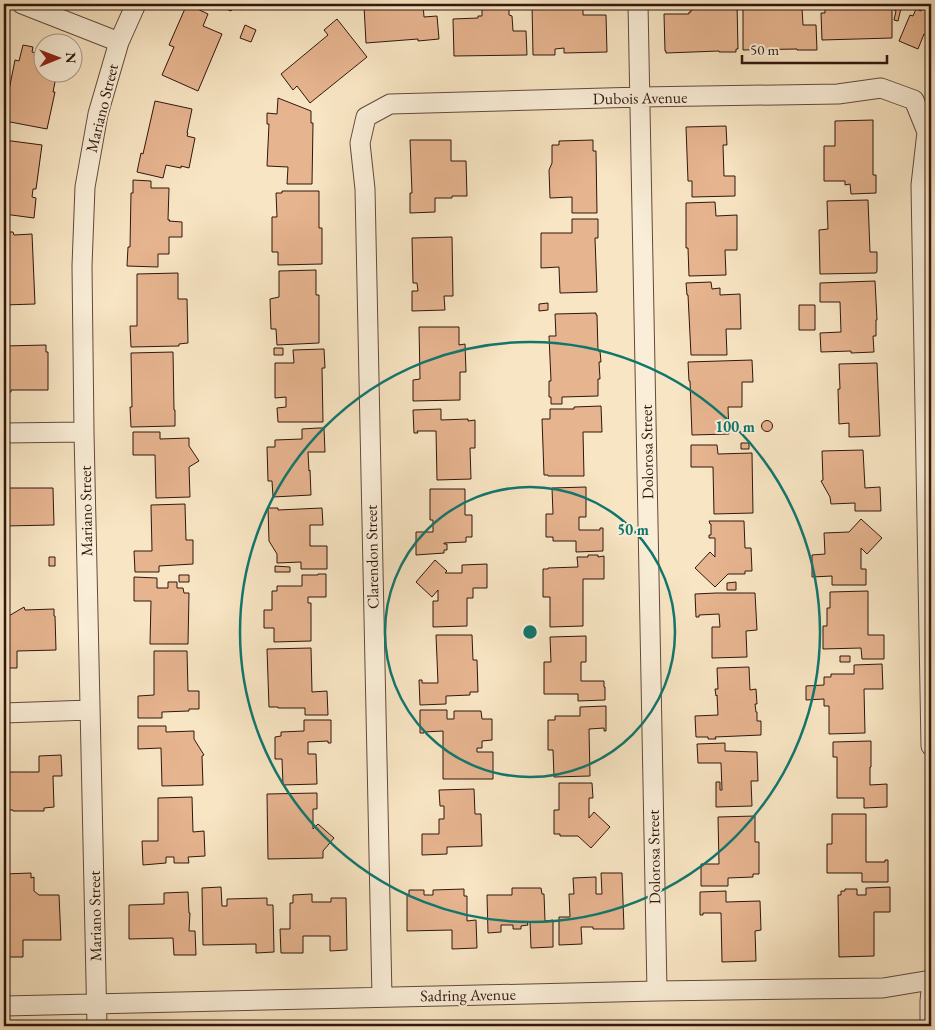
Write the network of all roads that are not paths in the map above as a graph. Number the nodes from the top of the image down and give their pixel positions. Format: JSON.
{"nodes":[{"id":1,"x":22,"y":4,"type":"edge"},
{"id":2,"x":136,"y":4,"type":"edge"},
{"id":3,"x":638,"y":4,"type":"edge"},
{"id":4,"x":119,"y":42,"type":"junction"},
{"id":5,"x":640,"y":97,"type":"junction"},
{"id":6,"x":366,"y":117,"type":"joint"},
{"id":7,"x":84,"y":432,"type":"junction"},
{"id":8,"x":4,"y":433,"type":"edge"},
{"id":9,"x":90,"y":710,"type":"junction"},
{"id":10,"x":4,"y":713,"type":"edge"},
{"id":11,"x":931,"y":746,"type":"edge"},
{"id":12,"x":931,"y":980,"type":"edge"},
{"id":13,"x":657,"y":991,"type":"junction"},
{"id":14,"x":931,"y":991,"type":"edge"},
{"id":15,"x":382,"y":997,"type":"junction"},
{"id":16,"x":97,"y":1003,"type":"junction"},
{"id":17,"x":4,"y":1006,"type":"edge"},
{"id":18,"x":97,"y":1026,"type":"edge"},
{"id":19,"x":930,"y":1026,"type":"edge"}],
"edges":[{"from":1,"to":4,"type":"street"},
{"from":2,"to":4,"type":"street","name":"Mariano Street"},
{"from":3,"to":5,"type":"street","name":"Dolorosa Street"},
{"from":4,"to":7,"type":"street","name":"Mariano Street"},
{"from":5,"to":6,"type":"street","name":"Dubois Avenue"},
{"from":5,"to":11,"type":"street","name":"Dubois Avenue"},
{"from":5,"to":13,"type":"street","name":"Dolorosa Street"},
{"from":6,"to":15,"type":"street","name":"Clarendon Street"},
{"from":7,"to":8,"type":"street"},
{"from":7,"to":9,"type":"street","name":"Mariano Street"},
{"from":9,"to":10,"type":"street"},
{"from":9,"to":16,"type":"street","name":"Mariano Street"},
{"from":12,"to":13,"type":"street","name":"Sadring Avenue"},
{"from":13,"to":15,"type":"street","name":"Sadring Avenue"},
{"from":14,"to":19,"type":"street"},
{"from":15,"to":16,"type":"street","name":"Sadring Avenue"},
{"from":16,"to":17,"type":"street","name":"Sadring Avenue"},
{"from":16,"to":18,"type":"street","name":"Mariano Street"}]}
